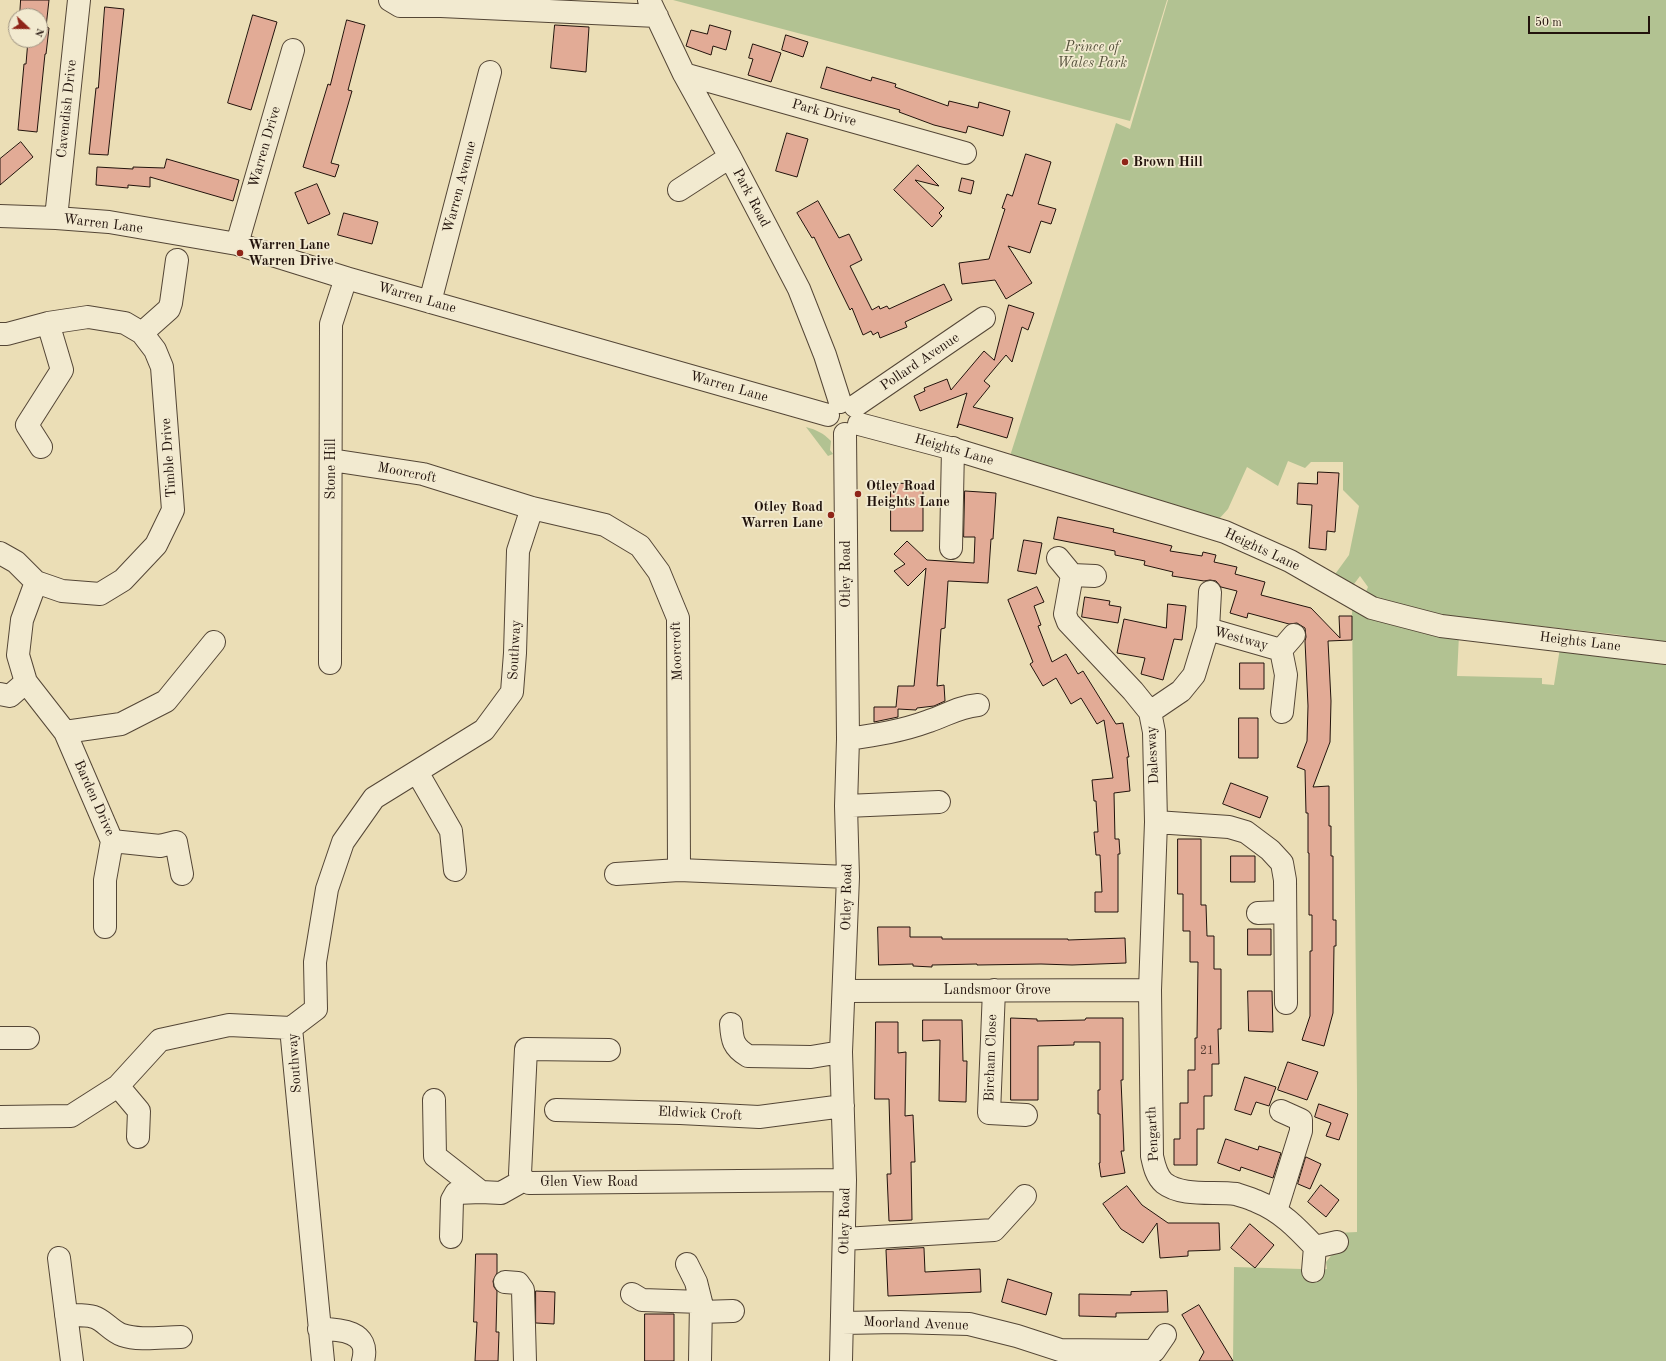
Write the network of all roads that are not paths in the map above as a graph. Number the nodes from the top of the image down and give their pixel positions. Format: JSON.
{"nodes":[{"id":1,"x":79,"y":0,"type":"edge"},
{"id":2,"x":390,"y":0,"type":"edge"},
{"id":3,"x":429,"y":3,"type":"edge"},
{"id":4,"x":653,"y":8,"type":"edge"},
{"id":5,"x":293,"y":50,"type":"dead end"},
{"id":6,"x":490,"y":72,"type":"dead end"},
{"id":7,"x":684,"y":74,"type":"junction"},
{"id":8,"x":965,"y":153,"type":"dead end"},
{"id":9,"x":730,"y":157,"type":"junction"},
{"id":10,"x":679,"y":190,"type":"dead end"},
{"id":11,"x":0,"y":216,"type":"edge"},
{"id":12,"x":56,"y":218,"type":"junction"},
{"id":13,"x":237,"y":244,"type":"junction"},
{"id":14,"x":177,"y":260,"type":"dead end"},
{"id":15,"x":346,"y":278,"type":"junction"},
{"id":16,"x":430,"y":302,"type":"junction"},
{"id":17,"x":984,"y":318,"type":"dead end"},
{"id":18,"x":48,"y":323,"type":"junction"},
{"id":19,"x":142,"y":333,"type":"junction"},
{"id":20,"x":0,"y":334,"type":"edge"},
{"id":21,"x":845,"y":416,"type":"junction"},
{"id":22,"x":41,"y":447,"type":"dead end"},
{"id":23,"x":953,"y":448,"type":"junction"},
{"id":24,"x":332,"y":460,"type":"junction"},
{"id":25,"x":532,"y":508,"type":"junction"},
{"id":26,"x":951,"y":548,"type":"dead end"},
{"id":27,"x":0,"y":552,"type":"edge"},
{"id":28,"x":1058,"y":558,"type":"dead end"},
{"id":29,"x":1072,"y":575,"type":"junction"},
{"id":30,"x":1095,"y":576,"type":"dead end"},
{"id":31,"x":36,"y":582,"type":"junction"},
{"id":32,"x":1210,"y":592,"type":"dead end"},
{"id":33,"x":1208,"y":629,"type":"junction"},
{"id":34,"x":214,"y":642,"type":"dead end"},
{"id":35,"x":1666,"y":653,"type":"edge"},
{"id":36,"x":330,"y":663,"type":"dead end"},
{"id":37,"x":26,"y":682,"type":"junction"},
{"id":38,"x":0,"y":694,"type":"edge"},
{"id":39,"x":978,"y":705,"type":"dead end"},
{"id":40,"x":1150,"y":712,"type":"junction"},
{"id":41,"x":1282,"y":712,"type":"dead end"},
{"id":42,"x":65,"y":732,"type":"junction"},
{"id":43,"x":848,"y":739,"type":"junction"},
{"id":44,"x":417,"y":772,"type":"junction"},
{"id":45,"x":939,"y":802,"type":"dead end"},
{"id":46,"x":846,"y":806,"type":"junction"},
{"id":47,"x":1156,"y":822,"type":"junction"},
{"id":48,"x":112,"y":841,"type":"junction"},
{"id":49,"x":455,"y":870,"type":"dead end"},
{"id":50,"x":679,"y":870,"type":"junction"},
{"id":51,"x":182,"y":874,"type":"dead end"},
{"id":52,"x":616,"y":874,"type":"dead end"},
{"id":53,"x":848,"y":877,"type":"junction"},
{"id":54,"x":1285,"y":912,"type":"junction"},
{"id":55,"x":1258,"y":913,"type":"dead end"},
{"id":56,"x":105,"y":927,"type":"dead end"},
{"id":57,"x":994,"y":990,"type":"junction"},
{"id":58,"x":1150,"y":990,"type":"junction"},
{"id":59,"x":844,"y":991,"type":"junction"},
{"id":60,"x":1286,"y":1003,"type":"dead end"},
{"id":61,"x":731,"y":1024,"type":"dead end"},
{"id":62,"x":290,"y":1028,"type":"junction"},
{"id":63,"x":0,"y":1038,"type":"edge"},
{"id":64,"x":28,"y":1038,"type":"dead end"},
{"id":65,"x":609,"y":1050,"type":"dead end"},
{"id":66,"x":841,"y":1052,"type":"junction"},
{"id":67,"x":118,"y":1086,"type":"junction"},
{"id":68,"x":434,"y":1100,"type":"dead end"},
{"id":69,"x":843,"y":1106,"type":"junction"},
{"id":70,"x":556,"y":1110,"type":"dead end"},
{"id":71,"x":1281,"y":1111,"type":"dead end"},
{"id":72,"x":1026,"y":1115,"type":"dead end"},
{"id":73,"x":0,"y":1117,"type":"edge"},
{"id":74,"x":138,"y":1137,"type":"dead end"},
{"id":75,"x":524,"y":1180,"type":"junction"},
{"id":76,"x":845,"y":1180,"type":"junction"},
{"id":77,"x":481,"y":1192,"type":"junction"},
{"id":78,"x":1025,"y":1196,"type":"dead end"},
{"id":79,"x":1276,"y":1211,"type":"junction"},
{"id":80,"x":451,"y":1237,"type":"dead end"},
{"id":81,"x":844,"y":1239,"type":"junction"},
{"id":82,"x":1337,"y":1242,"type":"dead end"},
{"id":83,"x":1315,"y":1247,"type":"junction"},
{"id":84,"x":59,"y":1258,"type":"dead end"},
{"id":85,"x":687,"y":1264,"type":"dead end"},
{"id":86,"x":1313,"y":1271,"type":"dead end"},
{"id":87,"x":505,"y":1282,"type":"dead end"},
{"id":88,"x":632,"y":1294,"type":"dead end"},
{"id":89,"x":701,"y":1307,"type":"junction"},
{"id":90,"x":733,"y":1311,"type":"dead end"},
{"id":91,"x":66,"y":1315,"type":"junction"},
{"id":92,"x":842,"y":1323,"type":"junction"},
{"id":93,"x":319,"y":1329,"type":"junction"},
{"id":94,"x":181,"y":1337,"type":"dead end"},
{"id":95,"x":1160,"y":1349,"type":"edge"},
{"id":96,"x":72,"y":1361,"type":"edge"},
{"id":97,"x":322,"y":1361,"type":"edge"},
{"id":98,"x":363,"y":1361,"type":"edge"},
{"id":99,"x":525,"y":1361,"type":"edge"},
{"id":100,"x":700,"y":1361,"type":"edge"},
{"id":101,"x":841,"y":1361,"type":"edge"}],
"edges":[{"from":1,"to":12,"type":"street","name":"Cavendish Drive"},
{"from":2,"to":3,"type":"street"},
{"from":3,"to":4,"type":"street"},
{"from":4,"to":7,"type":"street","name":"Park Road"},
{"from":5,"to":13,"type":"street","name":"Warren Drive"},
{"from":6,"to":16,"type":"street","name":"Warren Avenue"},
{"from":7,"to":8,"type":"street","name":"Park Drive"},
{"from":7,"to":9,"type":"street","name":"Park Road"},
{"from":9,"to":10,"type":"street"},
{"from":9,"to":21,"type":"street","name":"Park Road"},
{"from":11,"to":12,"type":"street","name":"Warren Lane"},
{"from":12,"to":13,"type":"street","name":"Warren Lane"},
{"from":13,"to":15,"type":"street","name":"Warren Lane"},
{"from":14,"to":19,"type":"street"},
{"from":15,"to":16,"type":"street","name":"Warren Lane"},
{"from":15,"to":24,"type":"street","name":"Stone Hill"},
{"from":16,"to":21,"type":"street","name":"Warren Lane"},
{"from":17,"to":21,"type":"street","name":"Pollard Avenue"},
{"from":18,"to":19,"type":"street","name":"Timble Drive"},
{"from":18,"to":20,"type":"street","name":"Timble Drive"},
{"from":18,"to":22,"type":"street"},
{"from":19,"to":31,"type":"street","name":"Timble Drive"},
{"from":21,"to":23,"type":"street","name":"Heights Lane"},
{"from":21,"to":43,"type":"street","name":"Otley Road"},
{"from":23,"to":26,"type":"street"},
{"from":23,"to":35,"type":"street","name":"Heights Lane"},
{"from":24,"to":25,"type":"street","name":"Moorcroft"},
{"from":24,"to":36,"type":"street","name":"Stone Hill"},
{"from":25,"to":44,"type":"street","name":"Southway"},
{"from":25,"to":50,"type":"street","name":"Moorcroft"},
{"from":27,"to":31,"type":"street","name":"Timble Drive"},
{"from":28,"to":29,"type":"street"},
{"from":29,"to":30,"type":"street"},
{"from":29,"to":40,"type":"street","name":"Dalesway"},
{"from":31,"to":37,"type":"street","name":"Barden Drive"},
{"from":32,"to":33,"type":"street"},
{"from":33,"to":40,"type":"street","name":"Westway"},
{"from":33,"to":41,"type":"street","name":"Westway"},
{"from":34,"to":42,"type":"street"},
{"from":37,"to":38,"type":"street"},
{"from":37,"to":42,"type":"street","name":"Barden Drive"},
{"from":39,"to":43,"type":"street"},
{"from":40,"to":47,"type":"street","name":"Dalesway"},
{"from":42,"to":48,"type":"street","name":"Barden Drive"},
{"from":43,"to":46,"type":"street","name":"Otley Road"},
{"from":44,"to":49,"type":"street"},
{"from":44,"to":62,"type":"street","name":"Southway"},
{"from":45,"to":46,"type":"street"},
{"from":46,"to":53,"type":"street","name":"Otley Road"},
{"from":47,"to":54,"type":"street"},
{"from":47,"to":58,"type":"street","name":"Dalesway"},
{"from":48,"to":51,"type":"street","name":"Barden Drive"},
{"from":48,"to":56,"type":"street"},
{"from":50,"to":52,"type":"street"},
{"from":50,"to":53,"type":"street"},
{"from":53,"to":59,"type":"street","name":"Otley Road"},
{"from":54,"to":55,"type":"street"},
{"from":54,"to":60,"type":"street"},
{"from":57,"to":58,"type":"street","name":"Landsmoor Grove"},
{"from":57,"to":59,"type":"street","name":"Landsmoor Grove"},
{"from":57,"to":72,"type":"street","name":"Bircham Close"},
{"from":58,"to":79,"type":"street","name":"Pengarth"},
{"from":59,"to":66,"type":"street","name":"Otley Road"},
{"from":61,"to":66,"type":"street"},
{"from":62,"to":67,"type":"street"},
{"from":62,"to":93,"type":"street","name":"Southway"},
{"from":63,"to":64,"type":"street"},
{"from":65,"to":75,"type":"street","name":"Glen View Road"},
{"from":66,"to":69,"type":"street","name":"Otley Road"},
{"from":67,"to":73,"type":"street"},
{"from":67,"to":74,"type":"street"},
{"from":68,"to":77,"type":"street"},
{"from":69,"to":70,"type":"street","name":"Eldwick Croft"},
{"from":69,"to":76,"type":"street","name":"Otley Road"},
{"from":71,"to":79,"type":"street"},
{"from":75,"to":76,"type":"street","name":"Glen View Road"},
{"from":75,"to":77,"type":"street"},
{"from":76,"to":81,"type":"street","name":"Otley Road"},
{"from":77,"to":80,"type":"street"},
{"from":78,"to":81,"type":"street"},
{"from":79,"to":83,"type":"street","name":"Pengarth"},
{"from":81,"to":92,"type":"street","name":"Otley Road"},
{"from":82,"to":83,"type":"street"},
{"from":83,"to":86,"type":"street"},
{"from":84,"to":91,"type":"street"},
{"from":85,"to":89,"type":"street"},
{"from":87,"to":99,"type":"street"},
{"from":88,"to":89,"type":"street"},
{"from":89,"to":90,"type":"street"},
{"from":89,"to":100,"type":"street"},
{"from":91,"to":94,"type":"street"},
{"from":91,"to":96,"type":"street"},
{"from":92,"to":95,"type":"street","name":"Moorland Avenue"},
{"from":92,"to":101,"type":"street","name":"Otley Road"},
{"from":93,"to":97,"type":"street","name":"Southway"},
{"from":93,"to":98,"type":"street"}]}
